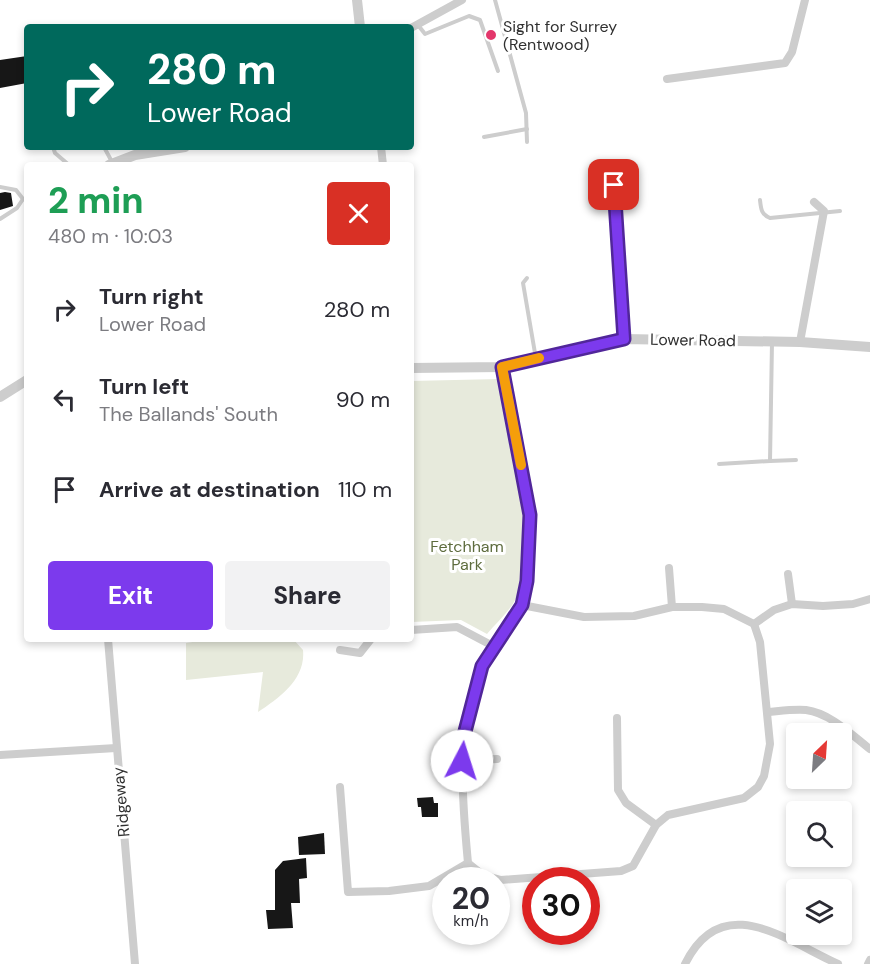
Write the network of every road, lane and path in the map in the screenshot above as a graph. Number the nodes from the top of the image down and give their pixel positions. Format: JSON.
{"nodes":[{"id":1,"x":357,"y":0,"type":"edge"},
{"id":2,"x":462,"y":0,"type":"edge"},
{"id":3,"x":495,"y":0,"type":"edge"},
{"id":4,"x":805,"y":0,"type":"edge"},
{"id":5,"x":360,"y":24,"type":"edge"},
{"id":6,"x":415,"y":26,"type":"edge"},
{"id":7,"x":498,"y":71,"type":"dead end"},
{"id":8,"x":667,"y":79,"type":"dead end"},
{"id":9,"x":527,"y":129,"type":"junction"},
{"id":10,"x":484,"y":137,"type":"dead end"},
{"id":11,"x":527,"y":142,"type":"dead end"},
{"id":12,"x":54,"y":150,"type":"edge"},
{"id":13,"x":167,"y":150,"type":"edge"},
{"id":14,"x":66,"y":162,"type":"edge"},
{"id":15,"x":116,"y":162,"type":"edge"},
{"id":16,"x":614,"y":185,"type":"dead end"},
{"id":17,"x":0,"y":187,"type":"edge"},
{"id":18,"x":24,"y":199,"type":"edge"},
{"id":19,"x":760,"y":200,"type":"dead end"},
{"id":20,"x":24,"y":201,"type":"edge"},
{"id":21,"x":814,"y":202,"type":"dead end"},
{"id":22,"x":824,"y":211,"type":"junction"},
{"id":23,"x":840,"y":211,"type":"dead end"},
{"id":24,"x":0,"y":219,"type":"edge"},
{"id":25,"x":527,"y":278,"type":"dead end"},
{"id":26,"x":624,"y":339,"type":"junction"},
{"id":27,"x":772,"y":342,"type":"junction"},
{"id":28,"x":800,"y":342,"type":"junction"},
{"id":29,"x":870,"y":347,"type":"edge"},
{"id":30,"x":536,"y":359,"type":"junction"},
{"id":31,"x":502,"y":367,"type":"junction"},
{"id":32,"x":414,"y":368,"type":"edge"},
{"id":33,"x":24,"y":382,"type":"edge"},
{"id":34,"x":0,"y":397,"type":"edge"},
{"id":35,"x":796,"y":460,"type":"dead end"},
{"id":36,"x":771,"y":461,"type":"junction"},
{"id":37,"x":719,"y":464,"type":"dead end"},
{"id":38,"x":669,"y":568,"type":"dead end"},
{"id":39,"x":788,"y":574,"type":"dead end"},
{"id":40,"x":870,"y":599,"type":"edge"},
{"id":41,"x":792,"y":604,"type":"junction"},
{"id":42,"x":522,"y":605,"type":"junction"},
{"id":43,"x":672,"y":607,"type":"junction"},
{"id":44,"x":754,"y":624,"type":"junction"},
{"id":45,"x":414,"y":630,"type":"edge"},
{"id":46,"x":108,"y":642,"type":"edge"},
{"id":47,"x":369,"y":642,"type":"edge"},
{"id":48,"x":493,"y":646,"type":"junction"},
{"id":49,"x":340,"y":650,"type":"dead end"},
{"id":50,"x":768,"y":712,"type":"junction"},
{"id":51,"x":617,"y":718,"type":"dead end"},
{"id":52,"x":116,"y":748,"type":"junction"},
{"id":53,"x":870,"y":749,"type":"edge"},
{"id":54,"x":0,"y":755,"type":"edge"},
{"id":55,"x":497,"y":759,"type":"dead end"},
{"id":56,"x":462,"y":761,"type":"junction"},
{"id":57,"x":340,"y":788,"type":"dead end"},
{"id":58,"x":656,"y":825,"type":"junction"},
{"id":59,"x":468,"y":864,"type":"junction"},
{"id":60,"x":870,"y":960,"type":"edge"},
{"id":61,"x":135,"y":964,"type":"edge"},
{"id":62,"x":685,"y":964,"type":"edge"},
{"id":63,"x":838,"y":964,"type":"edge"},
{"id":64,"x":868,"y":964,"type":"edge"}],
"edges":[{"from":1,"to":5,"type":"street"},
{"from":2,"to":6,"type":"street"},
{"from":3,"to":9,"type":"lane"},
{"from":4,"to":8,"type":"street"},
{"from":6,"to":7,"type":"lane"},
{"from":9,"to":10,"type":"lane"},
{"from":9,"to":11,"type":"lane"},
{"from":12,"to":14,"type":"lane"},
{"from":13,"to":15,"type":"street"},
{"from":16,"to":26,"type":"street"},
{"from":17,"to":18,"type":"lane"},
{"from":19,"to":22,"type":"lane"},
{"from":20,"to":24,"type":"lane"},
{"from":21,"to":22,"type":"street"},
{"from":22,"to":23,"type":"lane"},
{"from":22,"to":28,"type":"street"},
{"from":25,"to":30,"type":"lane"},
{"from":26,"to":27,"type":"street","name":"Lower Road"},
{"from":26,"to":30,"type":"street","name":"Lower Road"},
{"from":27,"to":28,"type":"street","name":"Lower Road"},
{"from":27,"to":36,"type":"lane"},
{"from":28,"to":29,"type":"street","name":"Lower Road"},
{"from":30,"to":31,"type":"street","name":"Lower Road"},
{"from":31,"to":32,"type":"street","name":"Lower Road"},
{"from":31,"to":42,"type":"street"},
{"from":33,"to":34,"type":"street"},
{"from":35,"to":36,"type":"lane"},
{"from":36,"to":37,"type":"lane"},
{"from":38,"to":43,"type":"street"},
{"from":39,"to":41,"type":"street"},
{"from":40,"to":41,"type":"street"},
{"from":41,"to":44,"type":"street"},
{"from":42,"to":43,"type":"street"},
{"from":42,"to":48,"type":"street"},
{"from":43,"to":44,"type":"street"},
{"from":44,"to":50,"type":"street"},
{"from":45,"to":48,"type":"street"},
{"from":46,"to":52,"type":"street","name":"Ridgeway"},
{"from":47,"to":49,"type":"street"},
{"from":48,"to":56,"type":"street"},
{"from":50,"to":53,"type":"street"},
{"from":50,"to":58,"type":"street"},
{"from":51,"to":58,"type":"street"},
{"from":52,"to":54,"type":"street"},
{"from":52,"to":61,"type":"street","name":"Ridgeway"},
{"from":55,"to":56,"type":"street"},
{"from":56,"to":59,"type":"street"},
{"from":57,"to":59,"type":"street"},
{"from":58,"to":59,"type":"street"},
{"from":60,"to":64,"type":"street"},
{"from":62,"to":63,"type":"street"}]}
